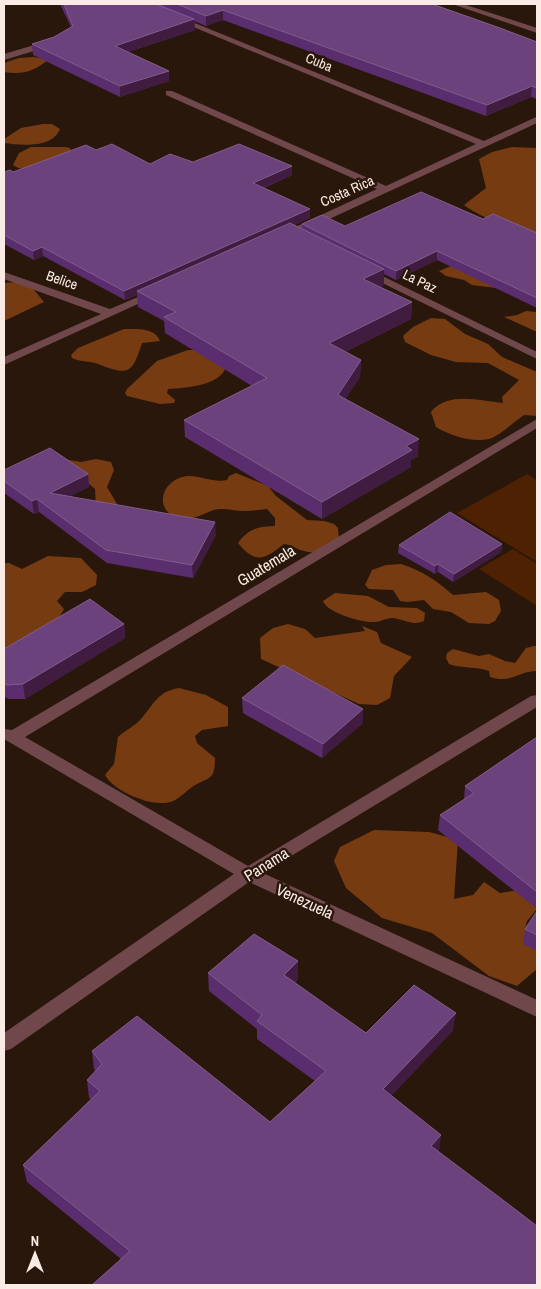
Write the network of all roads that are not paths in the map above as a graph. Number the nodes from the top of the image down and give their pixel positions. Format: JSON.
{"nodes":[{"id":1,"x":142,"y":4,"type":"edge"},
{"id":2,"x":456,"y":4,"type":"edge"},
{"id":3,"x":537,"y":31,"type":"edge"},
{"id":4,"x":51,"y":43,"type":"edge"},
{"id":5,"x":4,"y":57,"type":"edge"},
{"id":6,"x":169,"y":94,"type":"dead end"},
{"id":7,"x":537,"y":120,"type":"edge"},
{"id":8,"x":486,"y":145,"type":"junction"},
{"id":9,"x":387,"y":190,"type":"junction"},
{"id":10,"x":290,"y":233,"type":"junction"},
{"id":11,"x":272,"y":241,"type":"edge"},
{"id":12,"x":308,"y":242,"type":"edge"},
{"id":13,"x":352,"y":264,"type":"edge"},
{"id":14,"x":4,"y":275,"type":"edge"},
{"id":15,"x":164,"y":289,"type":"edge"},
{"id":16,"x":110,"y":313,"type":"junction"},
{"id":17,"x":537,"y":356,"type":"edge"},
{"id":18,"x":4,"y":361,"type":"edge"},
{"id":19,"x":537,"y":423,"type":"edge"},
{"id":20,"x":537,"y":700,"type":"edge"},
{"id":21,"x":8,"y":735,"type":"edge"},
{"id":22,"x":248,"y":874,"type":"junction"},
{"id":23,"x":537,"y":1009,"type":"edge"},
{"id":24,"x":4,"y":1043,"type":"edge"}],
"edges":[{"from":1,"to":8,"type":"street","name":"Cuba"},
{"from":2,"to":3,"type":"street"},
{"from":4,"to":5,"type":"street"},
{"from":6,"to":9,"type":"street"},
{"from":7,"to":8,"type":"street","name":"Costa Rica"},
{"from":8,"to":9,"type":"street","name":"Costa Rica"},
{"from":9,"to":10,"type":"street","name":"Costa Rica"},
{"from":10,"to":11,"type":"street","name":"Costa Rica"},
{"from":10,"to":12,"type":"street"},
{"from":13,"to":17,"type":"street","name":"La Paz"},
{"from":14,"to":16,"type":"street","name":"Belice"},
{"from":15,"to":16,"type":"street"},
{"from":16,"to":18,"type":"street"},
{"from":19,"to":21,"type":"street","name":"Guatemala"},
{"from":20,"to":22,"type":"street","name":"Panama"},
{"from":21,"to":22,"type":"street","name":"Venezuela"},
{"from":22,"to":23,"type":"street","name":"Venezuela"},
{"from":22,"to":24,"type":"street","name":"Panama"}]}
